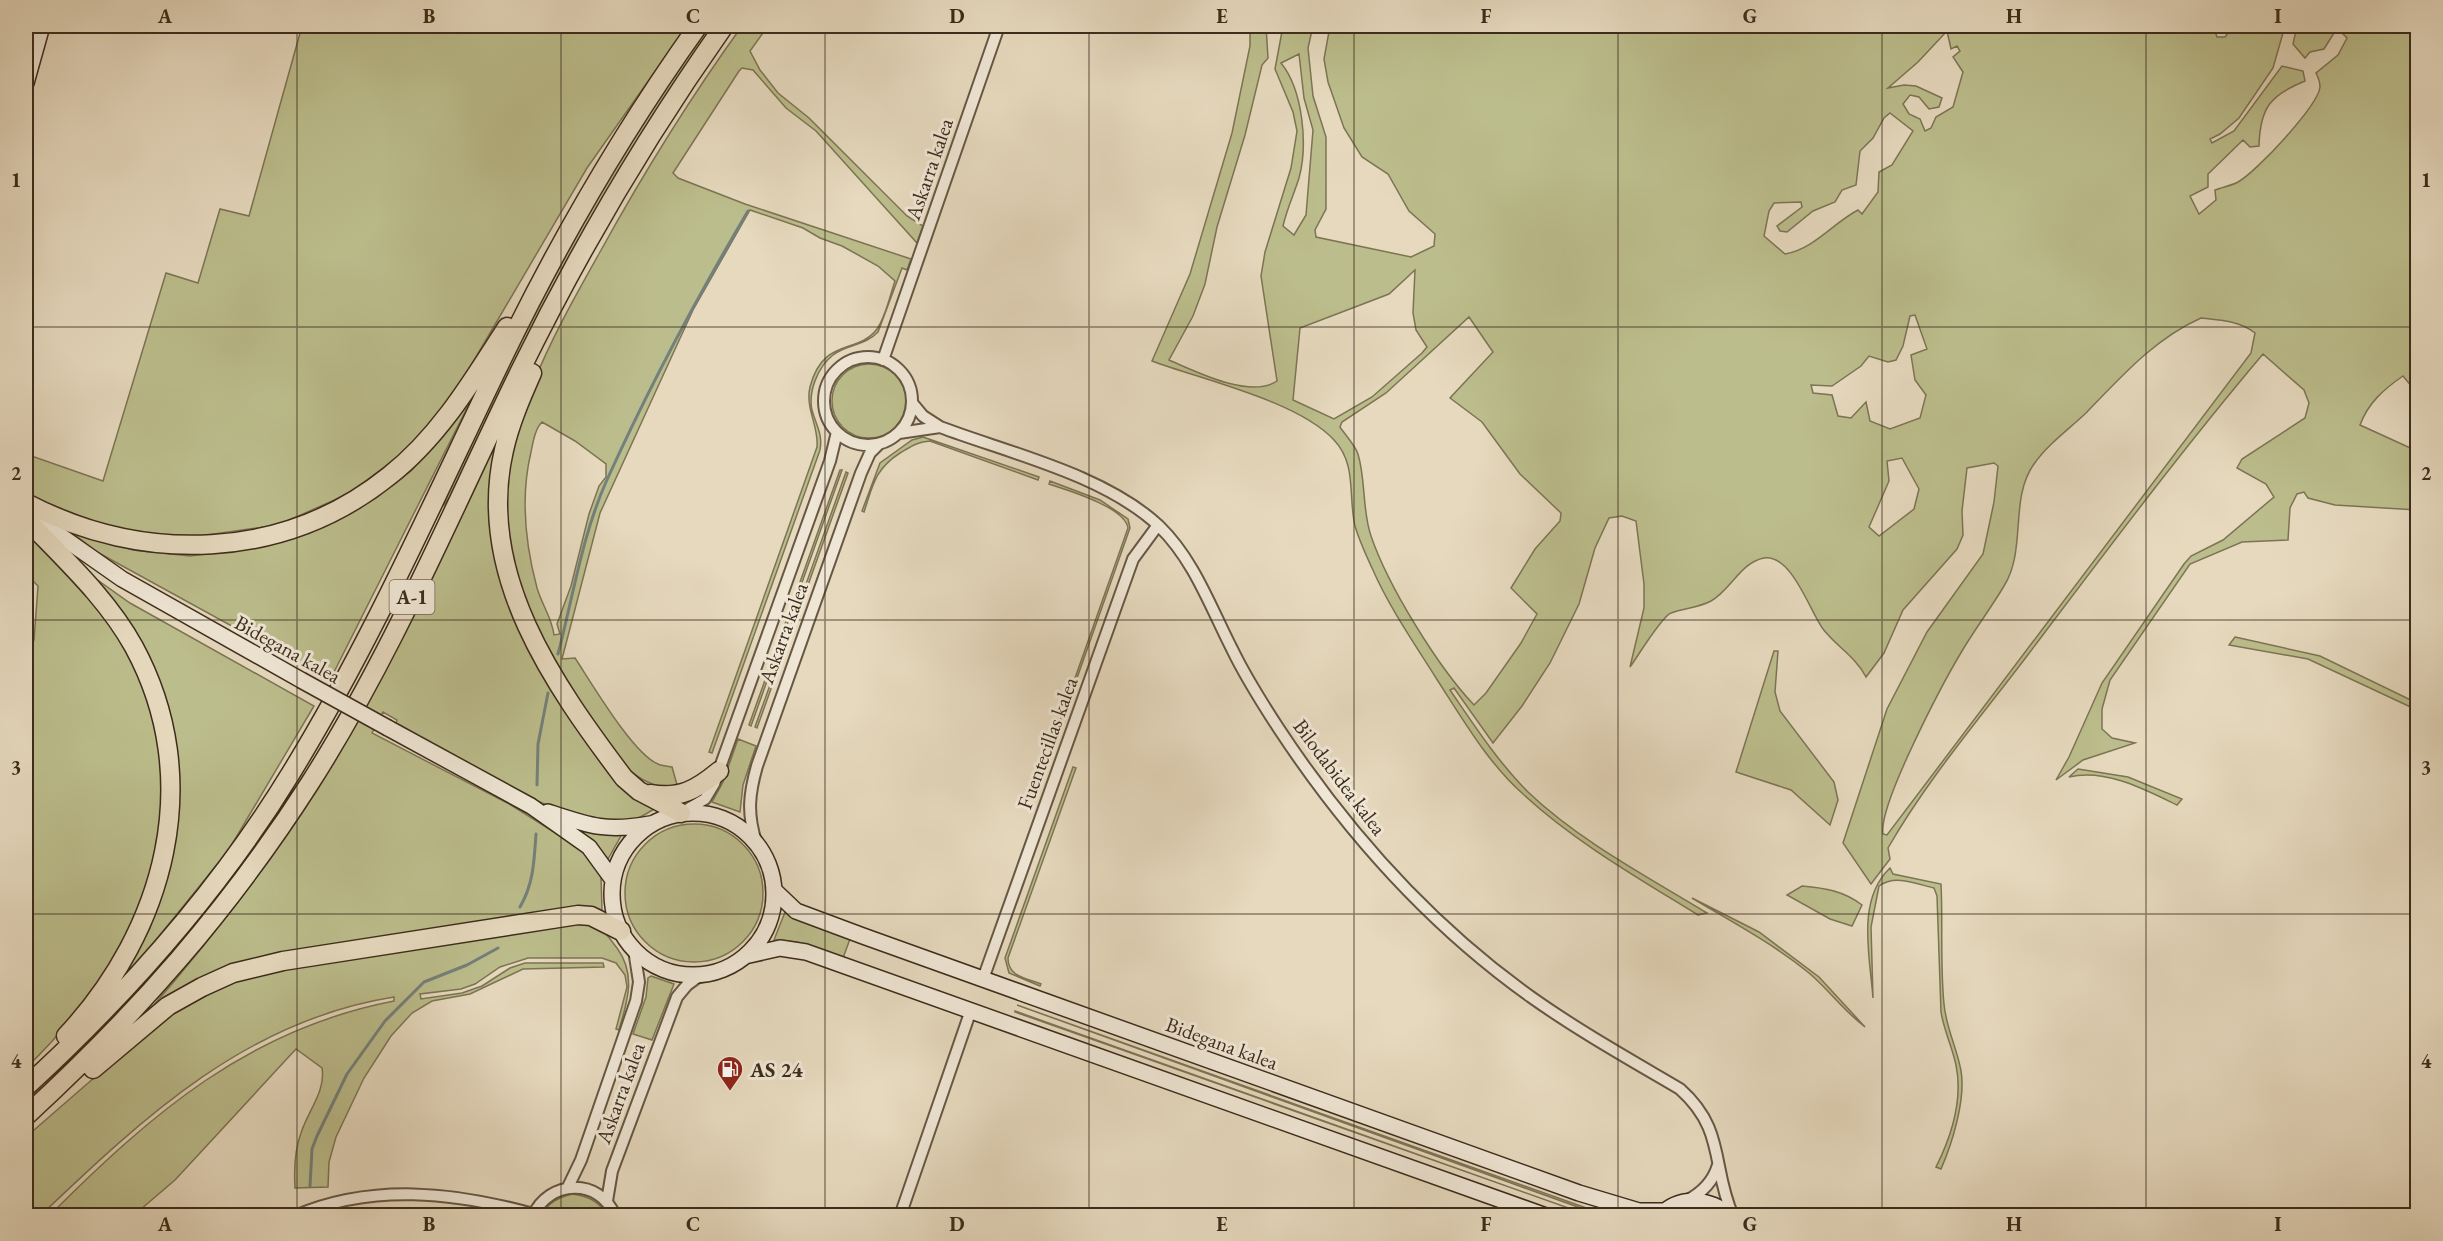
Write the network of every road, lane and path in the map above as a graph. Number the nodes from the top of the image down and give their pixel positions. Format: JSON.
{"nodes":[{"id":1,"x":42,"y":26,"type":"edge"},
{"id":2,"x":698,"y":26,"type":"edge"},
{"id":3,"x":724,"y":26,"type":"edge"},
{"id":4,"x":999,"y":26,"type":"edge"},
{"id":5,"x":26,"y":83,"type":"edge"},
{"id":6,"x":583,"y":206,"type":"junction"},
{"id":7,"x":567,"y":278,"type":"junction"},
{"id":8,"x":883,"y":360,"type":"junction"},
{"id":9,"x":913,"y":404,"type":"junction"},
{"id":10,"x":940,"y":427,"type":"junction"},
{"id":11,"x":837,"y":432,"type":"junction"},
{"id":12,"x":899,"y":433,"type":"junction"},
{"id":13,"x":879,"y":444,"type":"junction"},
{"id":14,"x":27,"y":512,"type":"edge"},
{"id":15,"x":1158,"y":525,"type":"junction"},
{"id":16,"x":718,"y":771,"type":"junction"},
{"id":17,"x":639,"y":791,"type":"junction"},
{"id":18,"x":531,"y":806,"type":"junction"},
{"id":19,"x":681,"y":813,"type":"junction"},
{"id":20,"x":652,"y":824,"type":"junction"},
{"id":21,"x":756,"y":842,"type":"junction"},
{"id":22,"x":613,"y":880,"type":"junction"},
{"id":23,"x":775,"y":891,"type":"junction"},
{"id":24,"x":621,"y":931,"type":"junction"},
{"id":25,"x":634,"y":950,"type":"junction"},
{"id":26,"x":745,"y":956,"type":"junction"},
{"id":27,"x":702,"y":974,"type":"junction"},
{"id":28,"x":983,"y":979,"type":"junction"},
{"id":29,"x":971,"y":1010,"type":"junction"},
{"id":30,"x":26,"y":1080,"type":"edge"},
{"id":31,"x":26,"y":1087,"type":"edge"},
{"id":32,"x":26,"y":1116,"type":"edge"},
{"id":33,"x":26,"y":1126,"type":"edge"},
{"id":34,"x":1719,"y":1162,"type":"junction"},
{"id":35,"x":568,"y":1187,"type":"junction"},
{"id":36,"x":607,"y":1202,"type":"junction"},
{"id":37,"x":1683,"y":1202,"type":"junction"},
{"id":38,"x":1662,"y":1213,"type":"edge"},
{"id":39,"x":533,"y":1214,"type":"edge"},
{"id":40,"x":295,"y":1215,"type":"edge"},
{"id":41,"x":615,"y":1215,"type":"edge"},
{"id":42,"x":900,"y":1215,"type":"edge"},
{"id":43,"x":1546,"y":1215,"type":"edge"},
{"id":44,"x":1731,"y":1215,"type":"edge"}],
"edges":[{"from":1,"to":5,"type":"street"},
{"from":2,"to":6,"type":"highway","number":"A-1"},
{"from":3,"to":7,"type":"highway","number":"A-1"},
{"from":4,"to":8,"type":"street","name":"Askarra kalea"},
{"from":6,"to":14,"type":"highway"},
{"from":6,"to":31,"type":"highway","number":"A-1"},
{"from":7,"to":17,"type":"highway"},
{"from":7,"to":32,"type":"highway","number":"A-1"},
{"from":8,"to":9,"type":"street"},
{"from":8,"to":11,"type":"street"},
{"from":9,"to":10,"type":"street","name":"Bilodabidea kalea"},
{"from":9,"to":12,"type":"street"},
{"from":10,"to":12,"type":"street","name":"Bilodabidea kalea"},
{"from":10,"to":15,"type":"street","name":"Bilodabidea kalea"},
{"from":11,"to":13,"type":"street"},
{"from":11,"to":16,"type":"street","name":"Askarra kalea"},
{"from":12,"to":13,"type":"street"},
{"from":13,"to":21,"type":"street","name":"Askarra kalea"},
{"from":14,"to":18,"type":"street","name":"Bidegana kalea","bridge":true},
{"from":14,"to":30,"type":"highway"},
{"from":15,"to":28,"type":"street","name":"Fuentecillas kalea"},
{"from":15,"to":34,"type":"street","name":"Bilodabidea kalea"},
{"from":16,"to":17,"type":"highway"},
{"from":16,"to":19,"type":"street","name":"Askarra kalea"},
{"from":17,"to":19,"type":"highway"},
{"from":18,"to":20,"type":"street","name":"Bidegana kalea"},
{"from":18,"to":22,"type":"street","name":"Bidegana kalea"},
{"from":19,"to":20,"type":"street"},
{"from":19,"to":21,"type":"street"},
{"from":20,"to":22,"type":"street"},
{"from":21,"to":23,"type":"street"},
{"from":22,"to":24,"type":"street"},
{"from":23,"to":26,"type":"street"},
{"from":23,"to":28,"type":"street","name":"Bidegana kalea"},
{"from":24,"to":25,"type":"street"},
{"from":24,"to":33,"type":"highway"},
{"from":25,"to":27,"type":"street"},
{"from":25,"to":35,"type":"street","name":"Askarra kalea"},
{"from":26,"to":27,"type":"street"},
{"from":26,"to":29,"type":"street"},
{"from":27,"to":36,"type":"street","name":"Askarra kalea"},
{"from":28,"to":38,"type":"street","name":"Bidegana kalea"},
{"from":29,"to":42,"type":"street"},
{"from":29,"to":43,"type":"street"},
{"from":34,"to":37,"type":"street"},
{"from":34,"to":44,"type":"street","name":"Bilodabidea kalea"},
{"from":35,"to":36,"type":"street"},
{"from":35,"to":39,"type":"street"},
{"from":36,"to":41,"type":"street"},
{"from":37,"to":38,"type":"street"},
{"from":37,"to":44,"type":"street"},
{"from":39,"to":40,"type":"street"}]}
